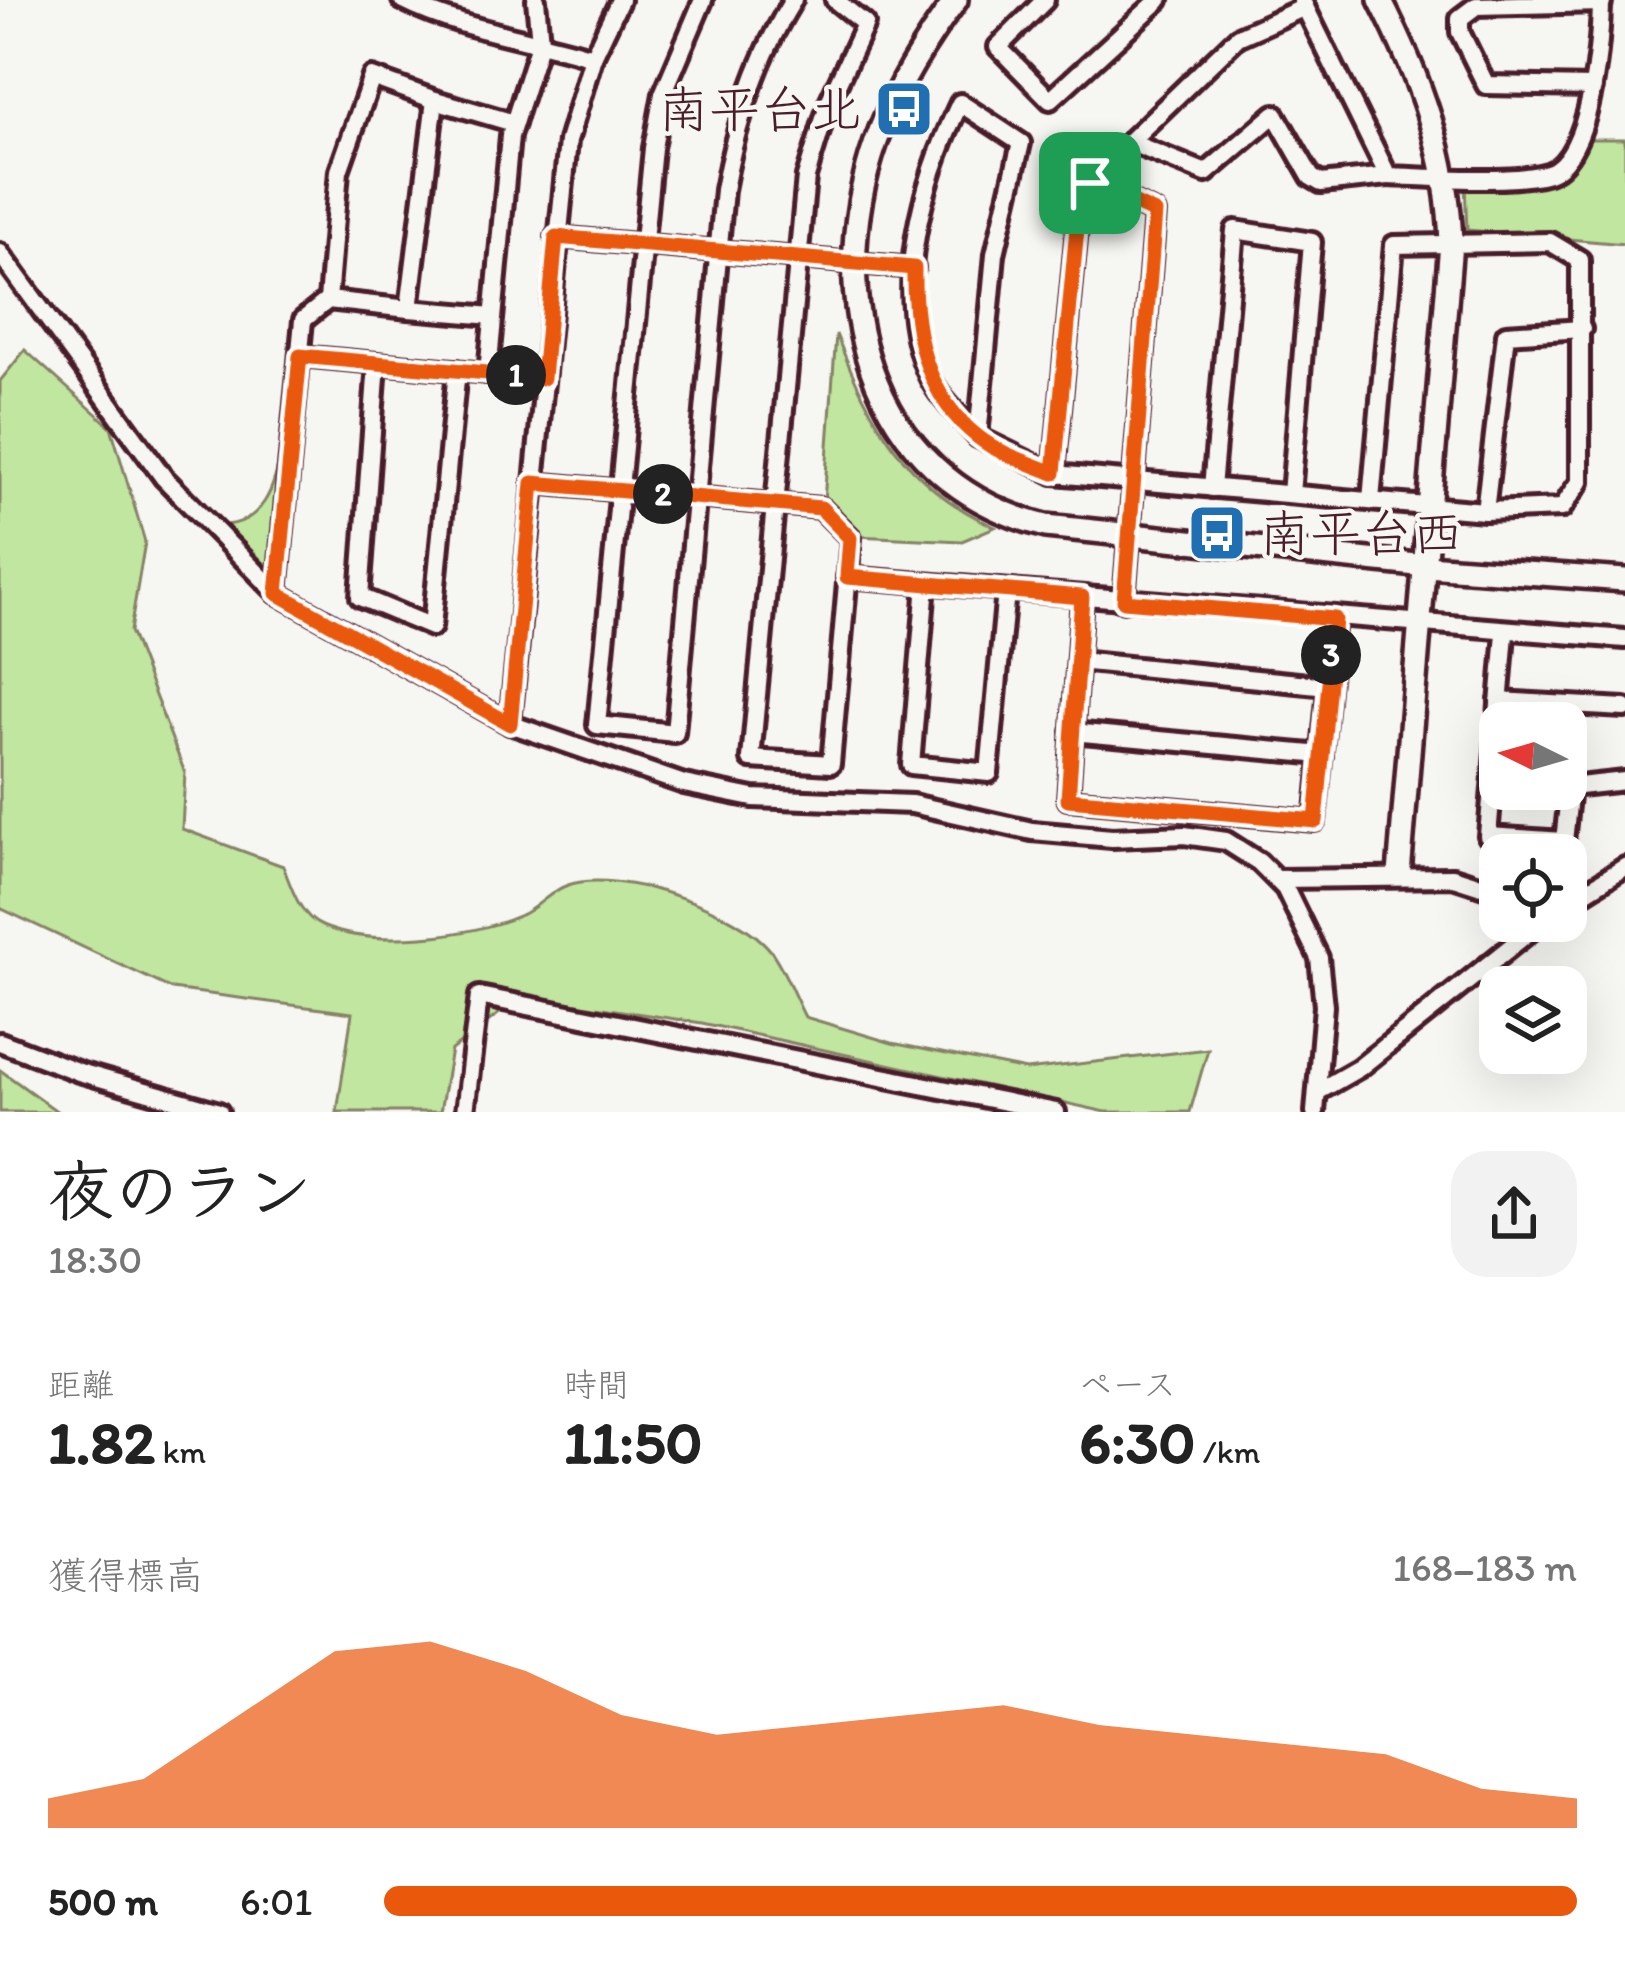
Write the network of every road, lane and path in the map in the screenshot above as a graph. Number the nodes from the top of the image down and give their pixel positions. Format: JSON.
{"nodes":[{"id":1,"x":402,"y":0,"type":"edge"},
{"id":2,"x":536,"y":0,"type":"edge"},
{"id":3,"x":620,"y":0,"type":"edge"},
{"id":4,"x":703,"y":0,"type":"edge"},
{"id":5,"x":793,"y":0,"type":"edge"},
{"id":6,"x":835,"y":0,"type":"edge"},
{"id":7,"x":956,"y":0,"type":"edge"},
{"id":8,"x":1045,"y":0,"type":"edge"},
{"id":9,"x":1159,"y":0,"type":"edge"},
{"id":10,"x":1380,"y":0,"type":"edge"},
{"id":11,"x":1601,"y":2,"type":"edge"},
{"id":12,"x":1304,"y":3,"type":"edge"},
{"id":13,"x":540,"y":41,"type":"junction"},
{"id":14,"x":593,"y":58,"type":"junction"},
{"id":15,"x":1593,"y":87,"type":"junction"},
{"id":16,"x":435,"y":100,"type":"junction"},
{"id":17,"x":514,"y":123,"type":"junction"},
{"id":18,"x":1388,"y":176,"type":"junction"},
{"id":19,"x":1446,"y":178,"type":"junction"},
{"id":20,"x":556,"y":237,"type":"junction"},
{"id":21,"x":1451,"y":243,"type":"junction"},
{"id":22,"x":642,"y":244,"type":"junction"},
{"id":23,"x":719,"y":250,"type":"junction"},
{"id":24,"x":0,"y":253,"type":"edge"},
{"id":25,"x":798,"y":257,"type":"junction"},
{"id":26,"x":856,"y":262,"type":"junction"},
{"id":27,"x":914,"y":268,"type":"junction"},
{"id":28,"x":328,"y":299,"type":"junction"},
{"id":29,"x":409,"y":308,"type":"junction"},
{"id":30,"x":493,"y":316,"type":"junction"},
{"id":31,"x":1582,"y":329,"type":"junction"},
{"id":32,"x":300,"y":356,"type":"junction"},
{"id":33,"x":377,"y":363,"type":"junction"},
{"id":34,"x":457,"y":370,"type":"junction"},
{"id":35,"x":488,"y":373,"type":"junction"},
{"id":36,"x":543,"y":378,"type":"junction"},
{"id":37,"x":978,"y":437,"type":"junction"},
{"id":38,"x":1054,"y":473,"type":"junction"},
{"id":39,"x":1134,"y":482,"type":"junction"},
{"id":40,"x":533,"y":483,"type":"junction"},
{"id":41,"x":1212,"y":488,"type":"junction"},
{"id":42,"x":617,"y":490,"type":"junction"},
{"id":43,"x":1291,"y":494,"type":"junction"},
{"id":44,"x":695,"y":496,"type":"junction"},
{"id":45,"x":1372,"y":500,"type":"junction"},
{"id":46,"x":773,"y":502,"type":"junction"},
{"id":47,"x":1431,"y":504,"type":"junction"},
{"id":48,"x":1485,"y":511,"type":"junction"},
{"id":49,"x":1130,"y":538,"type":"junction"},
{"id":50,"x":1426,"y":566,"type":"junction"},
{"id":51,"x":847,"y":577,"type":"junction"},
{"id":52,"x":1625,"y":580,"type":"edge"},
{"id":53,"x":926,"y":584,"type":"junction"},
{"id":54,"x":1006,"y":591,"type":"junction"},
{"id":55,"x":277,"y":593,"type":"junction"},
{"id":56,"x":1082,"y":597,"type":"junction"},
{"id":57,"x":1124,"y":601,"type":"junction"},
{"id":58,"x":1335,"y":619,"type":"junction"},
{"id":59,"x":1420,"y":626,"type":"junction"},
{"id":60,"x":1505,"y":633,"type":"junction"},
{"id":61,"x":1625,"y":639,"type":"edge"},
{"id":62,"x":1078,"y":661,"type":"junction"},
{"id":63,"x":1328,"y":686,"type":"junction"},
{"id":64,"x":1499,"y":701,"type":"junction"},
{"id":65,"x":1625,"y":708,"type":"edge"},
{"id":66,"x":510,"y":724,"type":"junction"},
{"id":67,"x":1072,"y":732,"type":"junction"},
{"id":68,"x":1322,"y":755,"type":"junction"},
{"id":69,"x":1625,"y":781,"type":"edge"},
{"id":70,"x":1625,"y":867,"type":"edge"},
{"id":71,"x":1399,"y":874,"type":"junction"},
{"id":72,"x":1277,"y":879,"type":"junction"},
{"id":73,"x":1479,"y":885,"type":"edge"},
{"id":74,"x":1587,"y":891,"type":"edge"},
{"id":75,"x":1517,"y":942,"type":"edge"},
{"id":76,"x":0,"y":1042,"type":"edge"},
{"id":77,"x":1317,"y":1092,"type":"junction"},
{"id":78,"x":219,"y":1112,"type":"edge"},
{"id":79,"x":465,"y":1112,"type":"edge"},
{"id":80,"x":1056,"y":1112,"type":"edge"},
{"id":81,"x":1315,"y":1112,"type":"edge"}],
"edges":[{"from":1,"to":13,"type":"street"},
{"from":2,"to":13,"type":"street"},
{"from":3,"to":14,"type":"street"},
{"from":4,"to":22,"type":"street"},
{"from":5,"to":23,"type":"street"},
{"from":6,"to":25,"type":"street"},
{"from":7,"to":26,"type":"street"},
{"from":8,"to":9,"type":"street"},
{"from":10,"to":19,"type":"street"},
{"from":11,"to":15,"type":"street"},
{"from":11,"to":15,"type":"street"},
{"from":12,"to":18,"type":"street"},
{"from":12,"to":18,"type":"street"},
{"from":13,"to":14,"type":"street"},
{"from":13,"to":17,"type":"street"},
{"from":14,"to":20,"type":"street"},
{"from":15,"to":19,"type":"street"},
{"from":16,"to":17,"type":"street"},
{"from":16,"to":28,"type":"street"},
{"from":16,"to":29,"type":"street"},
{"from":17,"to":30,"type":"street"},
{"from":18,"to":19,"type":"street"},
{"from":19,"to":21,"type":"street"},
{"from":20,"to":22,"type":"street"},
{"from":20,"to":36,"type":"street"},
{"from":21,"to":31,"type":"street"},
{"from":21,"to":45,"type":"street"},
{"from":21,"to":47,"type":"street"},
{"from":22,"to":23,"type":"street"},
{"from":22,"to":42,"type":"street"},
{"from":23,"to":25,"type":"street"},
{"from":23,"to":44,"type":"street"},
{"from":24,"to":55,"type":"street"},
{"from":25,"to":26,"type":"street"},
{"from":25,"to":46,"type":"street"},
{"from":26,"to":27,"type":"street"},
{"from":26,"to":49,"type":"street"},
{"from":27,"to":37,"type":"street"},
{"from":27,"to":37,"type":"street"},
{"from":28,"to":29,"type":"street"},
{"from":28,"to":32,"type":"street"},
{"from":29,"to":30,"type":"street"},
{"from":30,"to":35,"type":"street"},
{"from":31,"to":48,"type":"street"},
{"from":31,"to":48,"type":"street"},
{"from":32,"to":33,"type":"street"},
{"from":32,"to":55,"type":"street"},
{"from":33,"to":34,"type":"street"},
{"from":33,"to":34,"type":"street"},
{"from":34,"to":35,"type":"street"},
{"from":35,"to":36,"type":"street"},
{"from":36,"to":40,"type":"street"},
{"from":37,"to":38,"type":"street"},
{"from":38,"to":39,"type":"street"},
{"from":38,"to":39,"type":"street"},
{"from":39,"to":41,"type":"street"},
{"from":39,"to":49,"type":"street"},
{"from":40,"to":42,"type":"street"},
{"from":40,"to":66,"type":"street"},
{"from":41,"to":43,"type":"street"},
{"from":41,"to":43,"type":"street"},
{"from":42,"to":44,"type":"street"},
{"from":42,"to":44,"type":"street"},
{"from":43,"to":45,"type":"street"},
{"from":44,"to":46,"type":"street"},
{"from":45,"to":47,"type":"street"},
{"from":46,"to":51,"type":"street"},
{"from":46,"to":51,"type":"street"},
{"from":47,"to":48,"type":"street"},
{"from":47,"to":50,"type":"street"},
{"from":49,"to":50,"type":"street"},
{"from":49,"to":57,"type":"street"},
{"from":50,"to":52,"type":"street"},
{"from":50,"to":59,"type":"street"},
{"from":51,"to":53,"type":"street"},
{"from":53,"to":54,"type":"street"},
{"from":53,"to":54,"type":"street"},
{"from":54,"to":56,"type":"street"},
{"from":55,"to":66,"type":"street"},
{"from":56,"to":57,"type":"street"},
{"from":56,"to":62,"type":"street"},
{"from":57,"to":58,"type":"street"},
{"from":58,"to":59,"type":"street"},
{"from":58,"to":63,"type":"street"},
{"from":59,"to":60,"type":"street"},
{"from":59,"to":71,"type":"street"},
{"from":60,"to":61,"type":"street"},
{"from":60,"to":64,"type":"street"},
{"from":62,"to":63,"type":"street"},
{"from":62,"to":67,"type":"street"},
{"from":63,"to":68,"type":"street"},
{"from":64,"to":65,"type":"street"},
{"from":64,"to":69,"type":"street"},
{"from":66,"to":72,"type":"street"},
{"from":67,"to":68,"type":"street"},
{"from":67,"to":68,"type":"street"},
{"from":70,"to":74,"type":"street"},
{"from":71,"to":72,"type":"street"},
{"from":71,"to":73,"type":"street"},
{"from":72,"to":77,"type":"street"},
{"from":75,"to":77,"type":"street"},
{"from":76,"to":78,"type":"street"},
{"from":77,"to":81,"type":"street"},
{"from":79,"to":80,"type":"street"}]}
